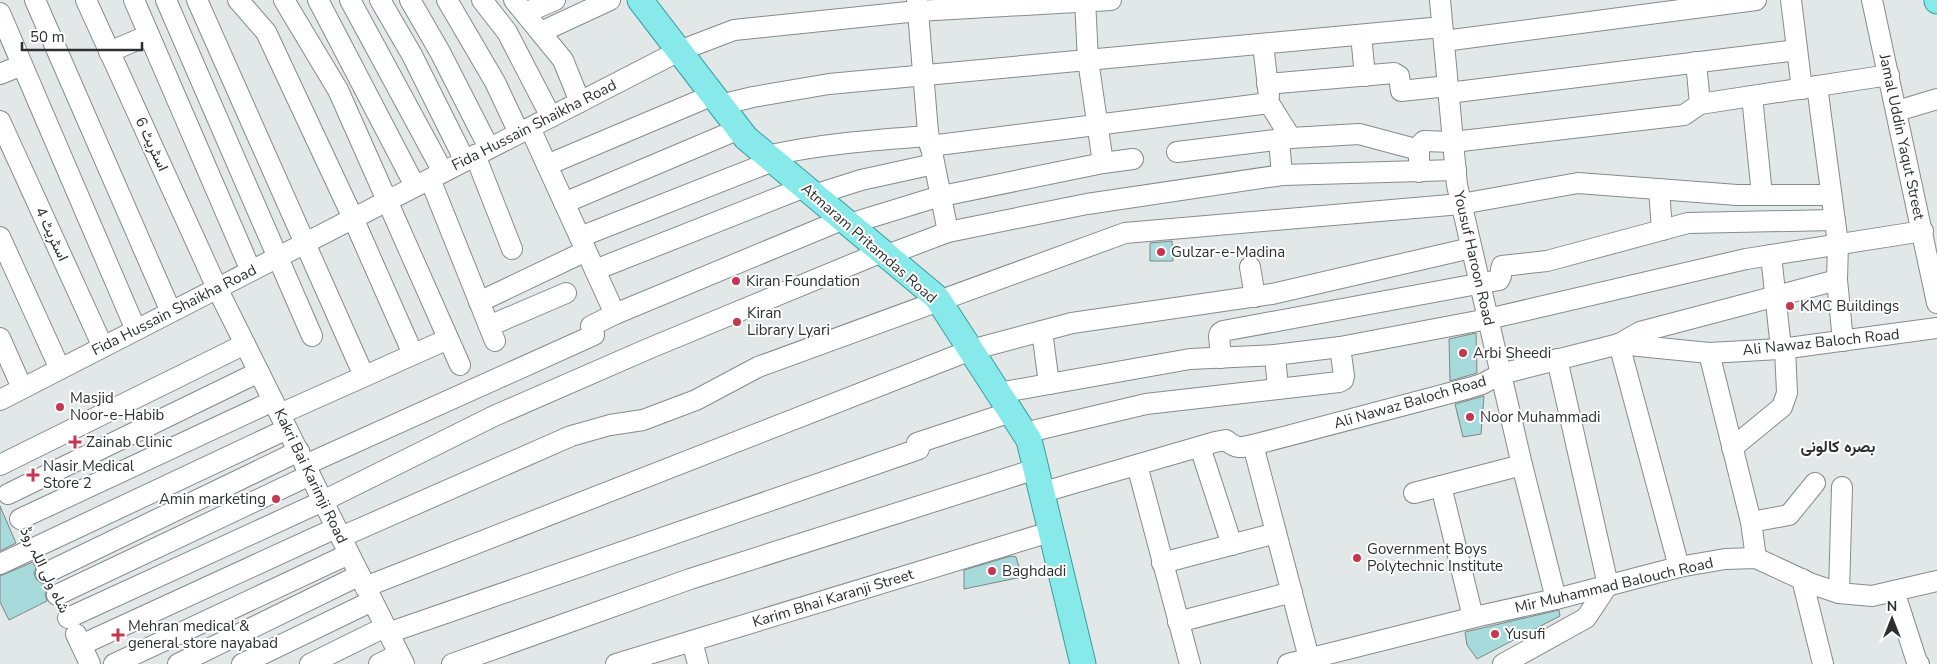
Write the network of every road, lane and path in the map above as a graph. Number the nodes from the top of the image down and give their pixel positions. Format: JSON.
{"nodes":[{"id":1,"x":35,"y":0,"type":"edge"},
{"id":2,"x":86,"y":0,"type":"edge"},
{"id":3,"x":134,"y":0,"type":"edge"},
{"id":4,"x":166,"y":0,"type":"edge"},
{"id":5,"x":197,"y":0,"type":"edge"},
{"id":6,"x":238,"y":0,"type":"edge"},
{"id":7,"x":284,"y":0,"type":"edge"},
{"id":8,"x":318,"y":0,"type":"edge"},
{"id":9,"x":350,"y":0,"type":"edge"},
{"id":10,"x":380,"y":0,"type":"edge"},
{"id":11,"x":410,"y":0,"type":"edge"},
{"id":12,"x":447,"y":0,"type":"edge"},
{"id":13,"x":554,"y":0,"type":"edge"},
{"id":14,"x":610,"y":0,"type":"edge"},
{"id":15,"x":640,"y":0,"type":"edge"},
{"id":16,"x":1111,"y":0,"type":"edge"},
{"id":17,"x":1440,"y":0,"type":"edge"},
{"id":18,"x":1756,"y":0,"type":"edge"},
{"id":19,"x":1791,"y":0,"type":"edge"},
{"id":20,"x":1872,"y":0,"type":"edge"},
{"id":21,"x":1085,"y":1,"type":"edge"},
{"id":22,"x":491,"y":3,"type":"edge"},
{"id":23,"x":917,"y":6,"type":"edge"},
{"id":24,"x":520,"y":7,"type":"edge"},
{"id":25,"x":0,"y":14,"type":"edge"},
{"id":26,"x":541,"y":32,"type":"junction"},
{"id":27,"x":1443,"y":34,"type":"junction"},
{"id":28,"x":149,"y":35,"type":"junction"},
{"id":29,"x":1361,"y":35,"type":"junction"},
{"id":30,"x":1263,"y":44,"type":"junction"},
{"id":31,"x":1797,"y":50,"type":"junction"},
{"id":32,"x":679,"y":51,"type":"junction"},
{"id":33,"x":110,"y":52,"type":"junction"},
{"id":34,"x":1088,"y":60,"type":"junction"},
{"id":35,"x":1696,"y":62,"type":"junction"},
{"id":36,"x":22,"y":65,"type":"junction"},
{"id":37,"x":0,"y":74,"type":"edge"},
{"id":38,"x":923,"y":75,"type":"junction"},
{"id":39,"x":1889,"y":75,"type":"junction"},
{"id":40,"x":1365,"y":76,"type":"junction"},
{"id":41,"x":1810,"y":87,"type":"junction"},
{"id":42,"x":1448,"y":90,"type":"junction"},
{"id":43,"x":1268,"y":93,"type":"junction"},
{"id":44,"x":1752,"y":96,"type":"junction"},
{"id":45,"x":1937,"y":99,"type":"edge"},
{"id":46,"x":716,"y":100,"type":"junction"},
{"id":47,"x":580,"y":102,"type":"junction"},
{"id":48,"x":1700,"y":104,"type":"junction"},
{"id":49,"x":1897,"y":111,"type":"junction"},
{"id":50,"x":550,"y":117,"type":"junction"},
{"id":51,"x":0,"y":121,"type":"edge"},
{"id":52,"x":1099,"y":124,"type":"junction"},
{"id":53,"x":739,"y":129,"type":"junction"},
{"id":54,"x":524,"y":130,"type":"junction"},
{"id":55,"x":1285,"y":139,"type":"junction"},
{"id":56,"x":1453,"y":142,"type":"junction"},
{"id":57,"x":931,"y":148,"type":"junction"},
{"id":58,"x":1419,"y":150,"type":"junction"},
{"id":59,"x":1177,"y":152,"type":"dead end"},
{"id":60,"x":476,"y":155,"type":"junction"},
{"id":61,"x":770,"y":158,"type":"junction"},
{"id":62,"x":1133,"y":159,"type":"dead end"},
{"id":63,"x":1103,"y":163,"type":"junction"},
{"id":64,"x":547,"y":165,"type":"junction"},
{"id":65,"x":1456,"y":170,"type":"junction"},
{"id":66,"x":1419,"y":172,"type":"junction"},
{"id":67,"x":1282,"y":175,"type":"junction"},
{"id":68,"x":429,"y":179,"type":"junction"},
{"id":69,"x":1660,"y":189,"type":"junction"},
{"id":70,"x":810,"y":191,"type":"junction"},
{"id":71,"x":1693,"y":192,"type":"junction"},
{"id":72,"x":1762,"y":195,"type":"junction"},
{"id":73,"x":1831,"y":195,"type":"junction"},
{"id":74,"x":940,"y":196,"type":"junction"},
{"id":75,"x":387,"y":201,"type":"junction"},
{"id":76,"x":564,"y":203,"type":"junction"},
{"id":77,"x":1461,"y":204,"type":"junction"},
{"id":78,"x":353,"y":218,"type":"junction"},
{"id":79,"x":1835,"y":220,"type":"junction"},
{"id":80,"x":846,"y":222,"type":"junction"},
{"id":81,"x":1696,"y":223,"type":"junction"},
{"id":82,"x":1662,"y":230,"type":"junction"},
{"id":83,"x":1922,"y":231,"type":"junction"},
{"id":84,"x":948,"y":232,"type":"junction"},
{"id":85,"x":0,"y":237,"type":"edge"},
{"id":86,"x":305,"y":243,"type":"junction"},
{"id":87,"x":583,"y":244,"type":"junction"},
{"id":88,"x":1838,"y":244,"type":"junction"},
{"id":89,"x":1471,"y":248,"type":"junction"},
{"id":90,"x":512,"y":249,"type":"dead end"},
{"id":91,"x":885,"y":254,"type":"junction"},
{"id":92,"x":1771,"y":255,"type":"junction"},
{"id":93,"x":277,"y":257,"type":"junction"},
{"id":94,"x":1250,"y":267,"type":"dead end"},
{"id":95,"x":251,"y":270,"type":"junction"},
{"id":96,"x":595,"y":270,"type":"junction"},
{"id":97,"x":1837,"y":280,"type":"junction"},
{"id":98,"x":1479,"y":284,"type":"junction"},
{"id":99,"x":217,"y":288,"type":"junction"},
{"id":100,"x":566,"y":293,"type":"dead end"},
{"id":101,"x":1775,"y":295,"type":"junction"},
{"id":102,"x":1255,"y":297,"type":"junction"},
{"id":103,"x":939,"y":301,"type":"junction"},
{"id":104,"x":479,"y":302,"type":"junction"},
{"id":105,"x":1937,"y":303,"type":"edge"},
{"id":106,"x":171,"y":312,"type":"junction"},
{"id":107,"x":614,"y":314,"type":"junction"},
{"id":108,"x":1488,"y":319,"type":"junction"},
{"id":109,"x":1937,"y":328,"type":"edge"},
{"id":110,"x":136,"y":330,"type":"junction"},
{"id":111,"x":1042,"y":331,"type":"junction"},
{"id":112,"x":312,"y":336,"type":"dead end"},
{"id":113,"x":0,"y":338,"type":"edge"},
{"id":114,"x":448,"y":339,"type":"junction"},
{"id":115,"x":1843,"y":341,"type":"junction"},
{"id":116,"x":246,"y":344,"type":"junction"},
{"id":117,"x":1619,"y":344,"type":"junction"},
{"id":118,"x":103,"y":346,"type":"junction"},
{"id":119,"x":1340,"y":347,"type":"junction"},
{"id":120,"x":1783,"y":349,"type":"junction"},
{"id":121,"x":971,"y":350,"type":"junction"},
{"id":122,"x":1709,"y":353,"type":"junction"},
{"id":123,"x":413,"y":354,"type":"junction"},
{"id":124,"x":1275,"y":355,"type":"junction"},
{"id":125,"x":1221,"y":358,"type":"junction"},
{"id":126,"x":1557,"y":359,"type":"junction"},
{"id":127,"x":460,"y":365,"type":"dead end"},
{"id":128,"x":60,"y":369,"type":"junction"},
{"id":129,"x":259,"y":372,"type":"junction"},
{"id":130,"x":1500,"y":374,"type":"junction"},
{"id":131,"x":364,"y":376,"type":"junction"},
{"id":132,"x":1049,"y":384,"type":"junction"},
{"id":133,"x":22,"y":388,"type":"junction"},
{"id":134,"x":1278,"y":389,"type":"junction"},
{"id":135,"x":0,"y":400,"type":"edge"},
{"id":136,"x":1004,"y":403,"type":"junction"},
{"id":137,"x":280,"y":414,"type":"junction"},
{"id":138,"x":1024,"y":433,"type":"junction"},
{"id":139,"x":1253,"y":445,"type":"junction"},
{"id":140,"x":1200,"y":447,"type":"junction"},
{"id":141,"x":1732,"y":448,"type":"junction"},
{"id":142,"x":305,"y":464,"type":"junction"},
{"id":143,"x":0,"y":465,"type":"edge"},
{"id":144,"x":1137,"y":465,"type":"junction"},
{"id":145,"x":1522,"y":465,"type":"junction"},
{"id":146,"x":1038,"y":481,"type":"junction"},
{"id":147,"x":1815,"y":483,"type":"dead end"},
{"id":148,"x":1441,"y":486,"type":"junction"},
{"id":149,"x":1842,"y":487,"type":"dead end"},
{"id":150,"x":1414,"y":493,"type":"dead end"},
{"id":151,"x":5,"y":494,"type":"edge"},
{"id":152,"x":323,"y":501,"type":"junction"},
{"id":153,"x":20,"y":519,"type":"junction"},
{"id":154,"x":1751,"y":522,"type":"junction"},
{"id":155,"x":1050,"y":532,"type":"junction"},
{"id":156,"x":1276,"y":533,"type":"junction"},
{"id":157,"x":342,"y":540,"type":"junction"},
{"id":158,"x":1232,"y":545,"type":"junction"},
{"id":159,"x":34,"y":547,"type":"junction"},
{"id":160,"x":1756,"y":558,"type":"junction"},
{"id":161,"x":1162,"y":563,"type":"junction"},
{"id":162,"x":0,"y":564,"type":"edge"},
{"id":163,"x":1679,"y":566,"type":"junction"},
{"id":164,"x":46,"y":573,"type":"junction"},
{"id":165,"x":1802,"y":579,"type":"junction"},
{"id":166,"x":1937,"y":581,"type":"edge"},
{"id":167,"x":1608,"y":585,"type":"junction"},
{"id":168,"x":366,"y":588,"type":"junction"},
{"id":169,"x":1894,"y":591,"type":"junction"},
{"id":170,"x":1292,"y":592,"type":"junction"},
{"id":171,"x":1839,"y":593,"type":"junction"},
{"id":172,"x":57,"y":595,"type":"junction"},
{"id":173,"x":1556,"y":599,"type":"junction"},
{"id":174,"x":1474,"y":617,"type":"junction"},
{"id":175,"x":68,"y":618,"type":"junction"},
{"id":176,"x":1178,"y":622,"type":"junction"},
{"id":177,"x":387,"y":630,"type":"junction"},
{"id":178,"x":692,"y":641,"type":"junction"},
{"id":179,"x":81,"y":645,"type":"junction"},
{"id":180,"x":1310,"y":658,"type":"junction"},
{"id":181,"x":401,"y":659,"type":"edge"},
{"id":182,"x":1915,"y":663,"type":"edge"},
{"id":183,"x":90,"y":664,"type":"edge"},
{"id":184,"x":114,"y":664,"type":"edge"},
{"id":185,"x":178,"y":664,"type":"edge"},
{"id":186,"x":242,"y":664,"type":"edge"},
{"id":187,"x":310,"y":664,"type":"edge"},
{"id":188,"x":379,"y":664,"type":"edge"},
{"id":189,"x":452,"y":664,"type":"edge"},
{"id":190,"x":616,"y":664,"type":"edge"},
{"id":191,"x":698,"y":664,"type":"edge"},
{"id":192,"x":1083,"y":664,"type":"edge"},
{"id":193,"x":1190,"y":664,"type":"edge"},
{"id":194,"x":1288,"y":664,"type":"edge"},
{"id":195,"x":1503,"y":664,"type":"edge"},
{"id":196,"x":1823,"y":664,"type":"edge"}],
"edges":[{"from":1,"to":106,"type":"street"},
{"from":2,"to":33,"type":"street","name":"اسٹریٹ 6"},
{"from":3,"to":28,"type":"street"},
{"from":4,"to":93,"type":"street"},
{"from":5,"to":86,"type":"street"},
{"from":6,"to":78,"type":"street"},
{"from":7,"to":75,"type":"street"},
{"from":8,"to":68,"type":"street"},
{"from":9,"to":68,"type":"street"},
{"from":10,"to":60,"type":"street"},
{"from":11,"to":60,"type":"street"},
{"from":12,"to":54,"type":"street"},
{"from":13,"to":24,"type":"street"},
{"from":14,"to":26,"type":"street"},
{"from":15,"to":32,"type":"main road","name":"Atmaram Pritamdas Road"},
{"from":16,"to":21,"type":"street","name":"Fida Hussain Shaikha Road"},
{"from":17,"to":27,"type":"street","name":"Yousuf Haroon Road"},
{"from":18,"to":27,"type":"street"},
{"from":19,"to":31,"type":"street"},
{"from":20,"to":39,"type":"street","name":"Jamal Uddin Yaqut Street"},
{"from":21,"to":23,"type":"street","name":"Fida Hussain Shaikha Road"},
{"from":21,"to":34,"type":"street"},
{"from":22,"to":50,"type":"street"},
{"from":23,"to":32,"type":"street","name":"Fida Hussain Shaikha Road"},
{"from":23,"to":38,"type":"street"},
{"from":24,"to":26,"type":"street"},
{"from":25,"to":36,"type":"street"},
{"from":26,"to":47,"type":"street"},
{"from":27,"to":29,"type":"street"},
{"from":27,"to":42,"type":"street","name":"Yousuf Haroon Road"},
{"from":28,"to":33,"type":"street"},
{"from":28,"to":95,"type":"street"},
{"from":29,"to":30,"type":"street"},
{"from":29,"to":40,"type":"street"},
{"from":30,"to":34,"type":"street"},
{"from":30,"to":43,"type":"street"},
{"from":31,"to":35,"type":"street"},
{"from":31,"to":41,"type":"street"},
{"from":32,"to":46,"type":"main road","name":"Atmaram Pritamdas Road"},
{"from":32,"to":47,"type":"street","name":"Fida Hussain Shaikha Road"},
{"from":33,"to":99,"type":"street","name":"اسٹریٹ 6"},
{"from":34,"to":38,"type":"street"},
{"from":34,"to":52,"type":"street"},
{"from":35,"to":42,"type":"street"},
{"from":35,"to":48,"type":"street"},
{"from":36,"to":37,"type":"street"},
{"from":36,"to":110,"type":"street"},
{"from":38,"to":46,"type":"street"},
{"from":38,"to":57,"type":"street"},
{"from":39,"to":41,"type":"street"},
{"from":39,"to":49,"type":"street","name":"Jamal Uddin Yaqut Street"},
{"from":40,"to":42,"type":"street"},
{"from":40,"to":43,"type":"street"},
{"from":41,"to":44,"type":"street"},
{"from":41,"to":73,"type":"street"},
{"from":42,"to":56,"type":"street","name":"Yousuf Haroon Road"},
{"from":43,"to":52,"type":"street"},
{"from":43,"to":55,"type":"street"},
{"from":44,"to":48,"type":"street"},
{"from":44,"to":72,"type":"street"},
{"from":45,"to":49,"type":"street"},
{"from":46,"to":53,"type":"main road","name":"Atmaram Pritamdas Road"},
{"from":46,"to":64,"type":"street"},
{"from":47,"to":50,"type":"street","name":"Fida Hussain Shaikha Road"},
{"from":48,"to":56,"type":"street"},
{"from":49,"to":83,"type":"street","name":"Jamal Uddin Yaqut Street"},
{"from":50,"to":54,"type":"street","name":"Fida Hussain Shaikha Road"},
{"from":51,"to":118,"type":"street","name":"اسٹریٹ 4"},
{"from":52,"to":57,"type":"street"},
{"from":52,"to":63,"type":"street"},
{"from":53,"to":61,"type":"main road","name":"Atmaram Pritamdas Road"},
{"from":53,"to":76,"type":"street"},
{"from":54,"to":60,"type":"street","name":"Fida Hussain Shaikha Road"},
{"from":54,"to":64,"type":"street"},
{"from":55,"to":58,"type":"street"},
{"from":55,"to":59,"type":"street"},
{"from":55,"to":67,"type":"street"},
{"from":56,"to":58,"type":"street"},
{"from":56,"to":65,"type":"street","name":"Yousuf Haroon Road"},
{"from":57,"to":61,"type":"street"},
{"from":57,"to":70,"type":"street"},
{"from":57,"to":74,"type":"street"},
{"from":58,"to":66,"type":"street"},
{"from":60,"to":68,"type":"street","name":"Fida Hussain Shaikha Road"},
{"from":60,"to":90,"type":"street"},
{"from":61,"to":70,"type":"main road","name":"Atmaram Pritamdas Road"},
{"from":61,"to":87,"type":"street"},
{"from":62,"to":63,"type":"street"},
{"from":63,"to":74,"type":"street"},
{"from":64,"to":76,"type":"street"},
{"from":65,"to":66,"type":"street"},
{"from":65,"to":77,"type":"street","name":"Yousuf Haroon Road"},
{"from":66,"to":67,"type":"street"},
{"from":67,"to":84,"type":"street"},
{"from":68,"to":75,"type":"street","name":"Fida Hussain Shaikha Road"},
{"from":68,"to":104,"type":"street"},
{"from":69,"to":71,"type":"street"},
{"from":69,"to":77,"type":"street"},
{"from":69,"to":82,"type":"street"},
{"from":70,"to":80,"type":"main road","name":"Atmaram Pritamdas Road"},
{"from":70,"to":96,"type":"street"},
{"from":71,"to":72,"type":"street"},
{"from":71,"to":81,"type":"street"},
{"from":72,"to":73,"type":"street"},
{"from":73,"to":79,"type":"street"},
{"from":74,"to":80,"type":"street"},
{"from":74,"to":84,"type":"street"},
{"from":75,"to":78,"type":"street","name":"Fida Hussain Shaikha Road"},
{"from":75,"to":114,"type":"street"},
{"from":76,"to":87,"type":"street"},
{"from":77,"to":89,"type":"street","name":"Yousuf Haroon Road"},
{"from":77,"to":103,"type":"street"},
{"from":78,"to":86,"type":"street","name":"Fida Hussain Shaikha Road"},
{"from":78,"to":123,"type":"street"},
{"from":79,"to":81,"type":"street"},
{"from":79,"to":88,"type":"street"},
{"from":80,"to":91,"type":"main road","name":"Atmaram Pritamdas Road"},
{"from":80,"to":107,"type":"street"},
{"from":81,"to":82,"type":"street"},
{"from":82,"to":98,"type":"street"},
{"from":83,"to":88,"type":"street"},
{"from":83,"to":105,"type":"street","name":"Jamal Uddin Yaqut Street"},
{"from":84,"to":91,"type":"street"},
{"from":85,"to":128,"type":"street"},
{"from":86,"to":93,"type":"street","name":"Fida Hussain Shaikha Road"},
{"from":86,"to":131,"type":"street"},
{"from":87,"to":96,"type":"street"},
{"from":87,"to":104,"type":"street"},
{"from":88,"to":92,"type":"street"},
{"from":88,"to":97,"type":"street"},
{"from":89,"to":98,"type":"street","name":"Yousuf Haroon Road"},
{"from":89,"to":102,"type":"street"},
{"from":91,"to":103,"type":"main road","name":"Atmaram Pritamdas Road"},
{"from":91,"to":152,"type":"street"},
{"from":92,"to":101,"type":"street"},
{"from":92,"to":108,"type":"street"},
{"from":93,"to":95,"type":"street","name":"Fida Hussain Shaikha Road"},
{"from":93,"to":112,"type":"street"},
{"from":94,"to":102,"type":"street"},
{"from":95,"to":99,"type":"street","name":"Fida Hussain Shaikha Road"},
{"from":96,"to":107,"type":"street"},
{"from":97,"to":101,"type":"street"},
{"from":97,"to":115,"type":"street"},
{"from":98,"to":108,"type":"street","name":"Yousuf Haroon Road"},
{"from":98,"to":125,"type":"street"},
{"from":99,"to":106,"type":"street","name":"Fida Hussain Shaikha Road"},
{"from":99,"to":116,"type":"street","name":"Kakri Bai Karimji Road"},
{"from":100,"to":104,"type":"street"},
{"from":101,"to":117,"type":"street"},
{"from":101,"to":120,"type":"street"},
{"from":102,"to":111,"type":"street"},
{"from":103,"to":121,"type":"main road","name":"Atmaram Pritamdas Road"},
{"from":103,"to":157,"type":"street"},
{"from":106,"to":110,"type":"street","name":"Fida Hussain Shaikha Road"},
{"from":107,"to":142,"type":"street"},
{"from":108,"to":119,"type":"street"},
{"from":108,"to":130,"type":"street","name":"Yousuf Haroon Road"},
{"from":109,"to":115,"type":"street","name":"Ali Nawaz Baloch Road"},
{"from":110,"to":118,"type":"street","name":"Fida Hussain Shaikha Road"},
{"from":111,"to":121,"type":"street"},
{"from":111,"to":132,"type":"street"},
{"from":113,"to":133,"type":"street"},
{"from":114,"to":123,"type":"street"},
{"from":114,"to":127,"type":"street"},
{"from":115,"to":120,"type":"street","name":"Ali Nawaz Baloch Road"},
{"from":116,"to":129,"type":"street","name":"Kakri Bai Karimji Road"},
{"from":116,"to":143,"type":"street"},
{"from":117,"to":122,"type":"street","name":"Ali Nawaz Baloch Road"},
{"from":117,"to":126,"type":"street","name":"Ali Nawaz Baloch Road"},
{"from":117,"to":163,"type":"street"},
{"from":118,"to":128,"type":"street","name":"Fida Hussain Shaikha Road"},
{"from":119,"to":124,"type":"street"},
{"from":119,"to":134,"type":"street"},
{"from":120,"to":122,"type":"street","name":"Ali Nawaz Baloch Road"},
{"from":120,"to":141,"type":"street"},
{"from":121,"to":136,"type":"main road","name":"Atmaram Pritamdas Road"},
{"from":121,"to":168,"type":"street"},
{"from":122,"to":141,"type":"street"},
{"from":123,"to":131,"type":"street"},
{"from":124,"to":125,"type":"street"},
{"from":124,"to":134,"type":"street"},
{"from":125,"to":132,"type":"street"},
{"from":126,"to":130,"type":"street","name":"Ali Nawaz Baloch Road"},
{"from":126,"to":167,"type":"street"},
{"from":128,"to":133,"type":"street","name":"Fida Hussain Shaikha Road"},
{"from":129,"to":137,"type":"street","name":"Kakri Bai Karimji Road"},
{"from":129,"to":151,"type":"street"},
{"from":130,"to":139,"type":"street","name":"Ali Nawaz Baloch Road"},
{"from":130,"to":145,"type":"street","name":"Yousuf Haroon Road"},
{"from":131,"to":137,"type":"street"},
{"from":132,"to":136,"type":"street"},
{"from":133,"to":135,"type":"street","name":"Fida Hussain Shaikha Road"},
{"from":134,"to":138,"type":"street"},
{"from":136,"to":138,"type":"main road","name":"Atmaram Pritamdas Road"},
{"from":136,"to":177,"type":"street"},
{"from":137,"to":142,"type":"street","name":"Kakri Bai Karimji Road"},
{"from":137,"to":153,"type":"street"},
{"from":137,"to":159,"type":"street"},
{"from":138,"to":146,"type":"main road","name":"Atmaram Pritamdas Road"},
{"from":139,"to":140,"type":"street","name":"Ali Nawaz Baloch Road"},
{"from":139,"to":156,"type":"street"},
{"from":140,"to":144,"type":"street","name":"Ali Nawaz Baloch Road"},
{"from":140,"to":158,"type":"street"},
{"from":141,"to":154,"type":"street"},
{"from":142,"to":152,"type":"street","name":"Kakri Bai Karimji Road"},
{"from":142,"to":164,"type":"street"},
{"from":142,"to":172,"type":"street"},
{"from":144,"to":146,"type":"street","name":"Ali Nawaz Baloch Road"},
{"from":144,"to":161,"type":"street"},
{"from":145,"to":148,"type":"street"},
{"from":145,"to":173,"type":"street","name":"Yousuf Haroon Road"},
{"from":146,"to":155,"type":"main road","name":"Atmaram Pritamdas Road"},
{"from":146,"to":189,"type":"street","name":"Ali Nawaz Baloch Road"},
{"from":147,"to":154,"type":"street"},
{"from":148,"to":150,"type":"street"},
{"from":148,"to":174,"type":"street"},
{"from":149,"to":171,"type":"street"},
{"from":151,"to":153,"type":"street","name":"شاہ ولی اللہ روڈ"},
{"from":152,"to":157,"type":"street","name":"Kakri Bai Karimji Road"},
{"from":152,"to":175,"type":"street"},
{"from":153,"to":159,"type":"street","name":"شاہ ولی اللہ روڈ"},
{"from":154,"to":160,"type":"street"},
{"from":155,"to":178,"type":"street","name":"Karim Bhai Karanji Street"},
{"from":155,"to":192,"type":"main road","name":"Atmaram Pritamdas Road"},
{"from":156,"to":158,"type":"street"},
{"from":156,"to":170,"type":"street"},
{"from":157,"to":168,"type":"street","name":"Kakri Bai Karimji Road"},
{"from":157,"to":179,"type":"street"},
{"from":157,"to":184,"type":"street"},
{"from":158,"to":161,"type":"street"},
{"from":159,"to":162,"type":"street"},
{"from":159,"to":164,"type":"street","name":"شاہ ولی اللہ روڈ"},
{"from":160,"to":163,"type":"street","name":"Mir Muhammad Balouch Road"},
{"from":160,"to":165,"type":"street","name":"Mir Muhammad Balouch Road"},
{"from":161,"to":176,"type":"street"},
{"from":163,"to":167,"type":"street","name":"Mir Muhammad Balouch Road"},
{"from":164,"to":172,"type":"street","name":"شاہ ولی اللہ روڈ"},
{"from":165,"to":171,"type":"street","name":"Mir Muhammad Balouch Road"},
{"from":165,"to":196,"type":"street"},
{"from":166,"to":169,"type":"street","name":"Mir Muhammad Balouch Road"},
{"from":167,"to":173,"type":"street","name":"Mir Muhammad Balouch Road"},
{"from":167,"to":195,"type":"street"},
{"from":168,"to":177,"type":"street","name":"Kakri Bai Karimji Road"},
{"from":168,"to":185,"type":"street"},
{"from":168,"to":186,"type":"street"},
{"from":169,"to":171,"type":"street","name":"Mir Muhammad Balouch Road"},
{"from":169,"to":182,"type":"street"},
{"from":170,"to":176,"type":"street"},
{"from":170,"to":180,"type":"street"},
{"from":172,"to":175,"type":"street","name":"شاہ ولی اللہ روڈ"},
{"from":173,"to":174,"type":"street","name":"Mir Muhammad Balouch Road"},
{"from":174,"to":180,"type":"street","name":"Mir Muhammad Balouch Road"},
{"from":175,"to":179,"type":"street","name":"شاہ ولی اللہ روڈ"},
{"from":176,"to":193,"type":"street"},
{"from":177,"to":181,"type":"street","name":"Kakri Bai Karimji Road"},
{"from":177,"to":187,"type":"street"},
{"from":178,"to":190,"type":"street","name":"Karim Bhai Karanji Street"},
{"from":178,"to":191,"type":"street"},
{"from":179,"to":183,"type":"street","name":"شاہ ولی اللہ روڈ"},
{"from":180,"to":194,"type":"street","name":"Mir Muhammad Balouch Road"},
{"from":181,"to":188,"type":"street"}]}
